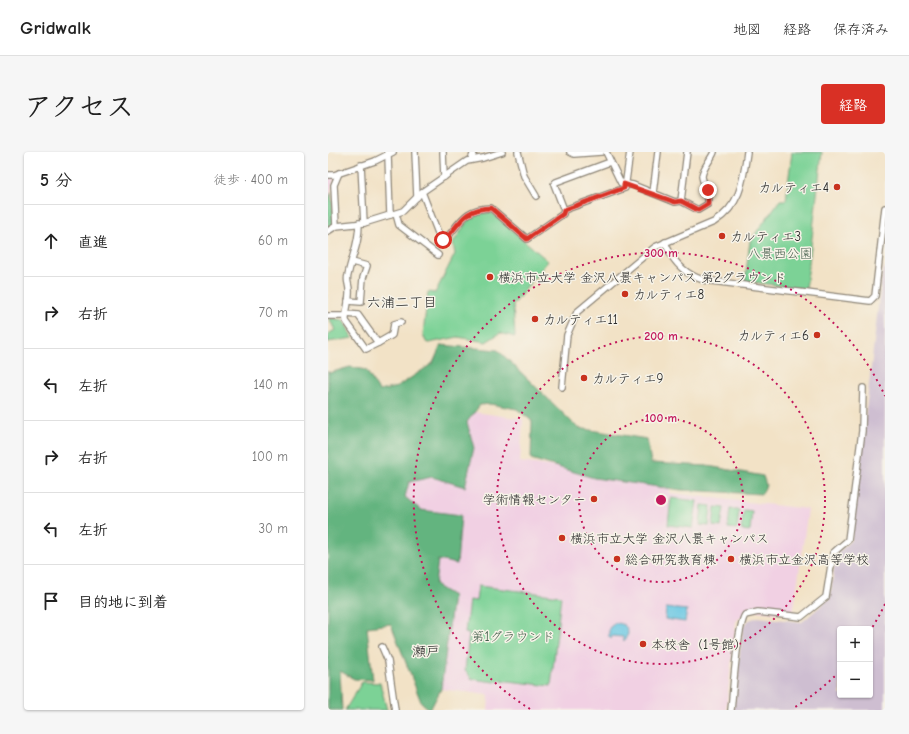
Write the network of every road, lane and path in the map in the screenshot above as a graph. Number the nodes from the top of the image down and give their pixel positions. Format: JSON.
{"nodes":[{"id":1,"x":415,"y":152,"type":"edge"},
{"id":2,"x":443,"y":152,"type":"edge"},
{"id":3,"x":474,"y":152,"type":"edge"},
{"id":4,"x":502,"y":152,"type":"edge"},
{"id":5,"x":518,"y":152,"type":"edge"},
{"id":6,"x":570,"y":152,"type":"edge"},
{"id":7,"x":601,"y":152,"type":"edge"},
{"id":8,"x":606,"y":152,"type":"edge"},
{"id":9,"x":630,"y":152,"type":"edge"},
{"id":10,"x":658,"y":152,"type":"edge"},
{"id":11,"x":687,"y":152,"type":"edge"},
{"id":12,"x":714,"y":152,"type":"edge"},
{"id":13,"x":747,"y":152,"type":"edge"},
{"id":14,"x":389,"y":153,"type":"edge"},
{"id":15,"x":471,"y":160,"type":"junction"},
{"id":16,"x":610,"y":162,"type":"junction"},
{"id":17,"x":361,"y":165,"type":"junction"},
{"id":18,"x":339,"y":173,"type":"junction"},
{"id":19,"x":328,"y":175,"type":"edge"},
{"id":20,"x":444,"y":178,"type":"junction"},
{"id":21,"x":624,"y":184,"type":"junction"},
{"id":22,"x":422,"y":192,"type":"junction"},
{"id":23,"x":653,"y":193,"type":"junction"},
{"id":24,"x":536,"y":196,"type":"dead end"},
{"id":25,"x":417,"y":197,"type":"junction"},
{"id":26,"x":681,"y":201,"type":"junction"},
{"id":27,"x":885,"y":208,"type":"edge"},
{"id":28,"x":564,"y":210,"type":"junction"},
{"id":29,"x":393,"y":215,"type":"junction"},
{"id":30,"x":362,"y":223,"type":"junction"},
{"id":31,"x":336,"y":226,"type":"junction"},
{"id":32,"x":328,"y":231,"type":"edge"},
{"id":33,"x":665,"y":242,"type":"junction"},
{"id":34,"x":438,"y":255,"type":"dead end"},
{"id":35,"x":352,"y":262,"type":"junction"},
{"id":36,"x":348,"y":301,"type":"junction"},
{"id":37,"x":346,"y":315,"type":"junction"},
{"id":38,"x":328,"y":316,"type":"edge"},
{"id":39,"x":400,"y":322,"type":"dead end"},
{"id":40,"x":378,"y":343,"type":"junction"},
{"id":41,"x":562,"y":387,"type":"dead end"},
{"id":42,"x":864,"y":388,"type":"dead end"},
{"id":43,"x":382,"y":647,"type":"dead end"},
{"id":44,"x":396,"y":710,"type":"edge"},
{"id":45,"x":731,"y":710,"type":"edge"}],
"edges":[{"from":1,"to":25,"type":"street"},
{"from":2,"to":20,"type":"street"},
{"from":3,"to":15,"type":"street"},
{"from":4,"to":15,"type":"street"},
{"from":5,"to":24,"type":"street"},
{"from":6,"to":7,"type":"street"},
{"from":8,"to":16,"type":"street"},
{"from":9,"to":21,"type":"street"},
{"from":10,"to":23,"type":"street"},
{"from":11,"to":26,"type":"street"},
{"from":12,"to":26,"type":"street"},
{"from":13,"to":33,"type":"street"},
{"from":14,"to":17,"type":"street"},
{"from":14,"to":29,"type":"street"},
{"from":15,"to":20,"type":"street"},
{"from":16,"to":21,"type":"street"},
{"from":16,"to":28,"type":"street"},
{"from":17,"to":18,"type":"street"},
{"from":17,"to":30,"type":"street"},
{"from":18,"to":19,"type":"street"},
{"from":18,"to":31,"type":"street"},
{"from":20,"to":22,"type":"street"},
{"from":21,"to":23,"type":"street"},
{"from":21,"to":28,"type":"street"},
{"from":22,"to":25,"type":"street"},
{"from":22,"to":28,"type":"street"},
{"from":23,"to":26,"type":"street"},
{"from":25,"to":29,"type":"street"},
{"from":27,"to":33,"type":"street"},
{"from":29,"to":30,"type":"street"},
{"from":29,"to":34,"type":"street"},
{"from":30,"to":31,"type":"street"},
{"from":30,"to":35,"type":"street"},
{"from":31,"to":32,"type":"street"},
{"from":33,"to":41,"type":"street"},
{"from":35,"to":36,"type":"street"},
{"from":35,"to":36,"type":"street"},
{"from":36,"to":37,"type":"street"},
{"from":37,"to":38,"type":"street"},
{"from":37,"to":40,"type":"street"},
{"from":37,"to":40,"type":"street"},
{"from":39,"to":40,"type":"street"},
{"from":42,"to":45,"type":"street"},
{"from":43,"to":44,"type":"street"}]}
